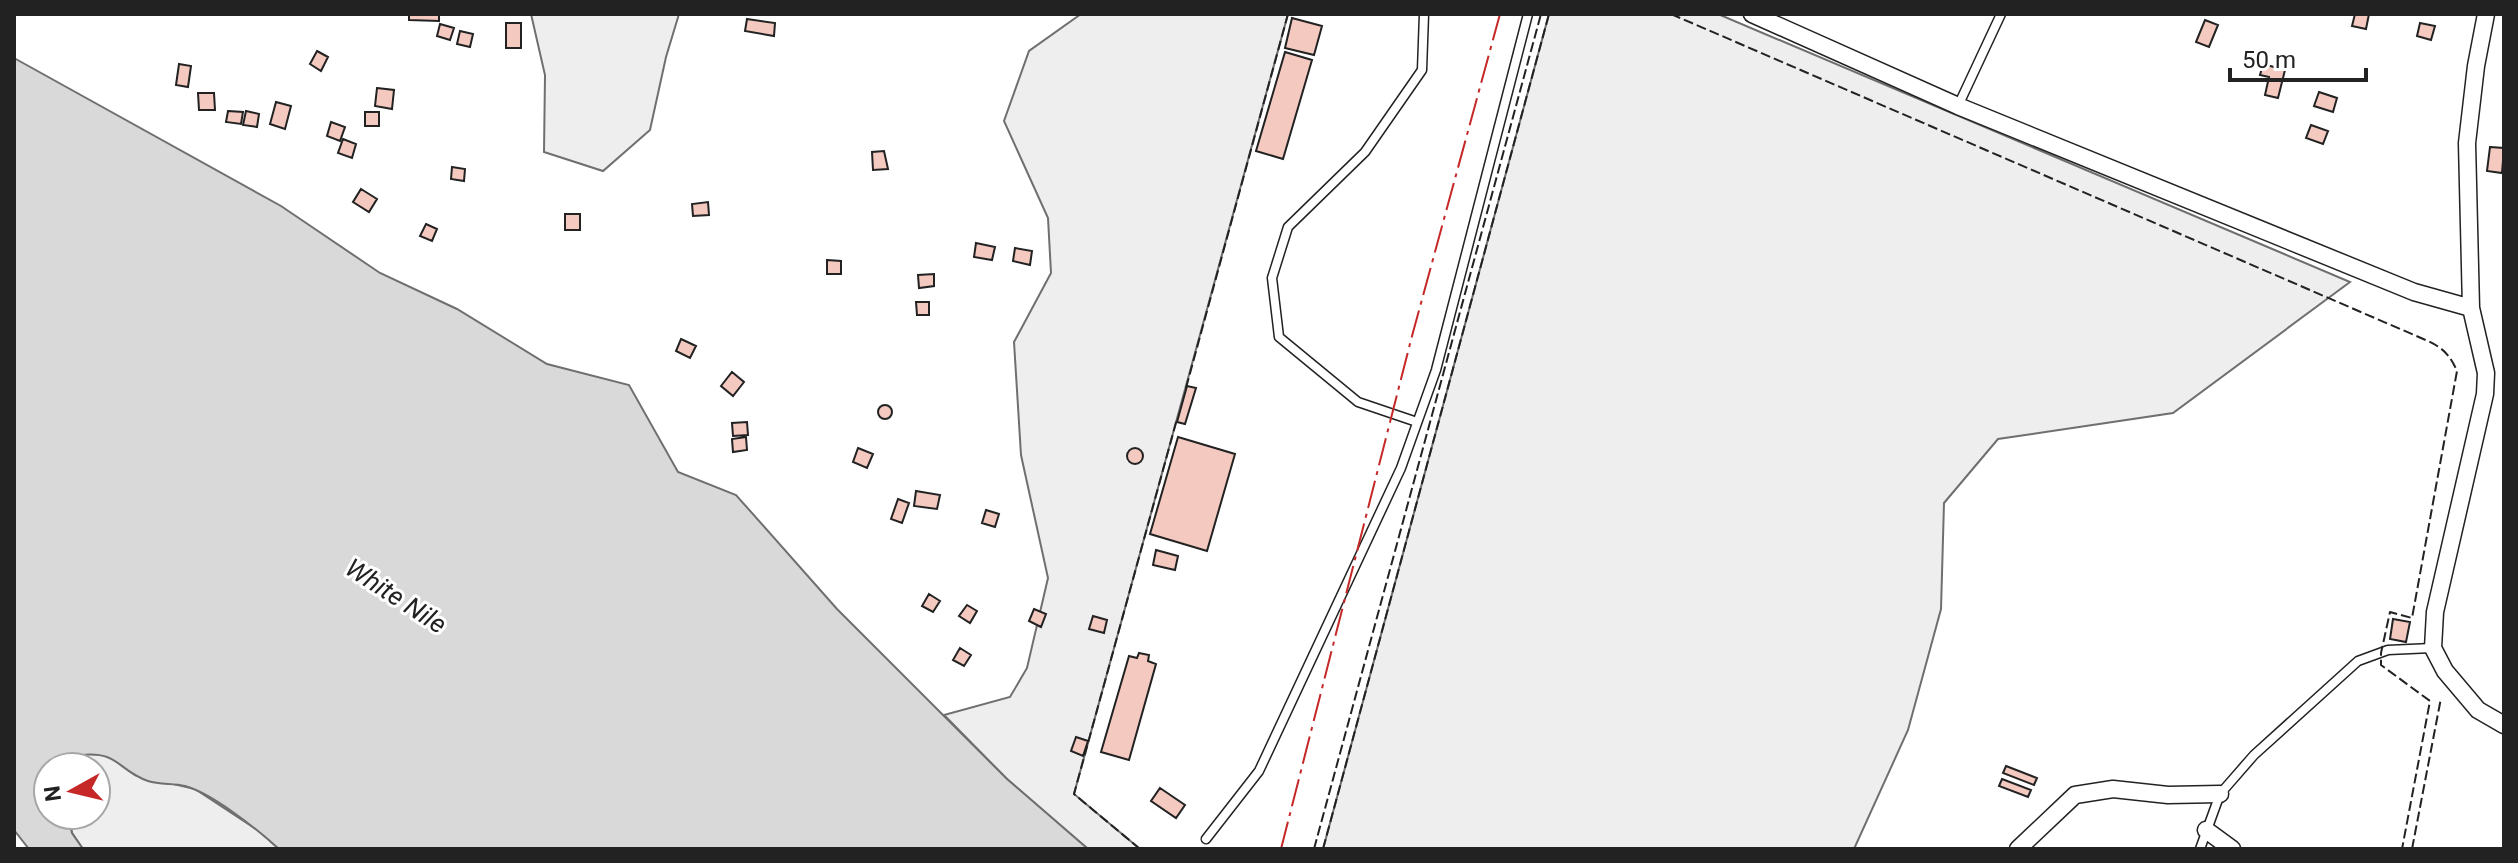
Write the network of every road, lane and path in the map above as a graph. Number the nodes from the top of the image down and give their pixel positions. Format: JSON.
{"nodes":[{"id":1,"x":1424,"y":14,"type":"edge"},
{"id":2,"x":1528,"y":14,"type":"edge"},
{"id":3,"x":1752,"y":14,"type":"edge"},
{"id":4,"x":2001,"y":14,"type":"edge"},
{"id":5,"x":2486,"y":14,"type":"edge"},
{"id":6,"x":1958,"y":106,"type":"junction"},
{"id":7,"x":2471,"y":308,"type":"junction"},
{"id":8,"x":1417,"y":422,"type":"junction"},
{"id":9,"x":2433,"y":648,"type":"junction"},
{"id":10,"x":2504,"y":725,"type":"edge"},
{"id":11,"x":2220,"y":794,"type":"junction"},
{"id":12,"x":2206,"y":830,"type":"junction"},
{"id":13,"x":1206,"y":839,"type":"dead end"},
{"id":14,"x":2018,"y":849,"type":"edge"},
{"id":15,"x":2200,"y":849,"type":"edge"},
{"id":16,"x":2232,"y":849,"type":"edge"}],
"edges":[{"from":1,"to":8,"type":"lane"},
{"from":2,"to":8,"type":"lane"},
{"from":3,"to":6,"type":"street"},
{"from":4,"to":6,"type":"lane"},
{"from":5,"to":7,"type":"street"},
{"from":6,"to":7,"type":"street"},
{"from":7,"to":9,"type":"street"},
{"from":8,"to":13,"type":"lane"},
{"from":9,"to":10,"type":"street"},
{"from":9,"to":11,"type":"lane"},
{"from":11,"to":12,"type":"lane"},
{"from":11,"to":14,"type":"street"},
{"from":12,"to":15,"type":"lane"},
{"from":12,"to":16,"type":"street"}]}
